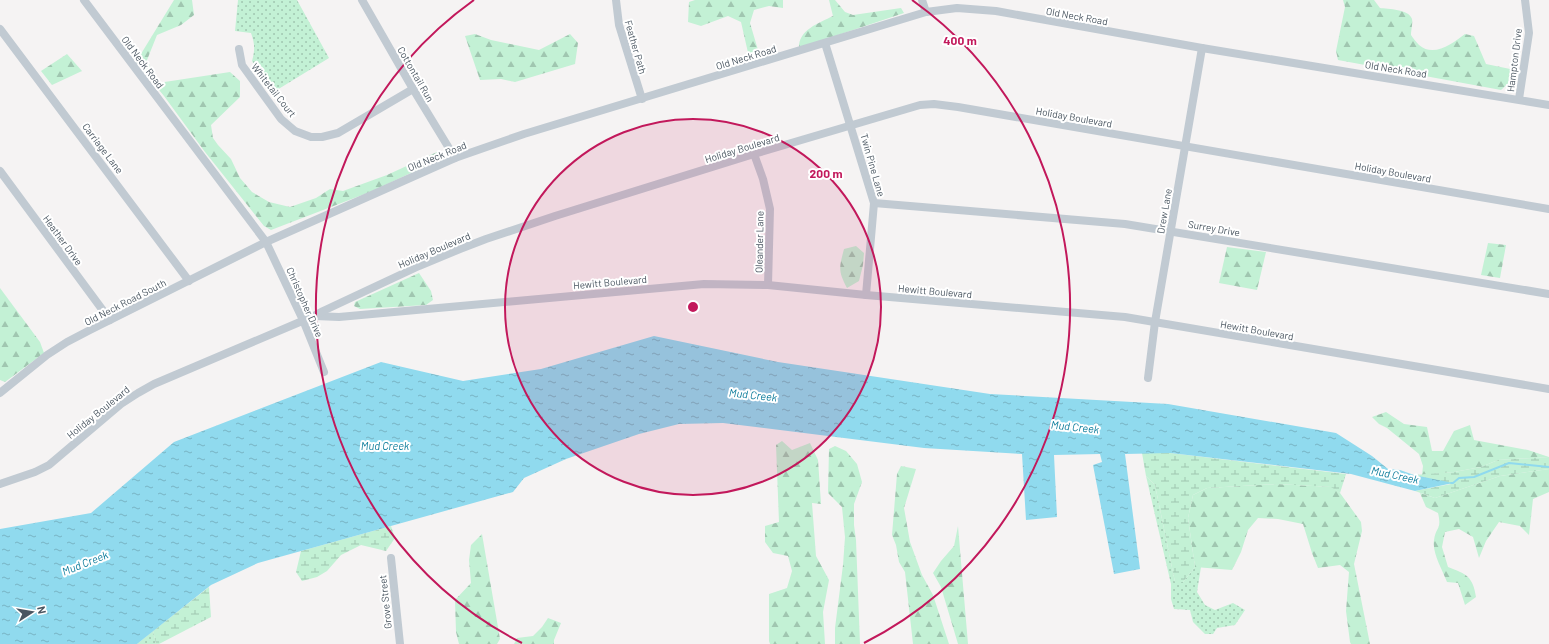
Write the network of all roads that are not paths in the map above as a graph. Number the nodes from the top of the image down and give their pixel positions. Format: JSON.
{"nodes":[{"id":1,"x":84,"y":0,"type":"edge"},
{"id":2,"x":362,"y":0,"type":"edge"},
{"id":3,"x":616,"y":0,"type":"edge"},
{"id":4,"x":922,"y":0,"type":"edge"},
{"id":5,"x":1525,"y":0,"type":"edge"},
{"id":6,"x":926,"y":12,"type":"junction"},
{"id":7,"x":0,"y":29,"type":"edge"},
{"id":8,"x":825,"y":43,"type":"junction"},
{"id":9,"x":1202,"y":48,"type":"junction"},
{"id":10,"x":238,"y":49,"type":"dead end"},
{"id":11,"x":412,"y":89,"type":"junction"},
{"id":12,"x":1519,"y":99,"type":"junction"},
{"id":13,"x":642,"y":100,"type":"junction"},
{"id":14,"x":1549,"y":105,"type":"edge"},
{"id":15,"x":851,"y":126,"type":"junction"},
{"id":16,"x":1186,"y":146,"type":"junction"},
{"id":17,"x":754,"y":154,"type":"junction"},
{"id":18,"x":455,"y":158,"type":"junction"},
{"id":19,"x":0,"y":171,"type":"edge"},
{"id":20,"x":874,"y":203,"type":"junction"},
{"id":21,"x":1549,"y":209,"type":"edge"},
{"id":22,"x":1171,"y":231,"type":"junction"},
{"id":23,"x":266,"y":242,"type":"junction"},
{"id":24,"x":189,"y":281,"type":"junction"},
{"id":25,"x":768,"y":285,"type":"junction"},
{"id":26,"x":1549,"y":294,"type":"edge"},
{"id":27,"x":866,"y":295,"type":"junction"},
{"id":28,"x":314,"y":316,"type":"junction"},
{"id":29,"x":110,"y":320,"type":"junction"},
{"id":30,"x":302,"y":320,"type":"junction"},
{"id":31,"x":1155,"y":322,"type":"junction"},
{"id":32,"x":324,"y":372,"type":"dead end"},
{"id":33,"x":1148,"y":378,"type":"dead end"},
{"id":34,"x":1549,"y":389,"type":"edge"},
{"id":35,"x":0,"y":393,"type":"edge"},
{"id":36,"x":0,"y":484,"type":"edge"},
{"id":37,"x":391,"y":558,"type":"dead end"},
{"id":38,"x":400,"y":644,"type":"edge"}],
"edges":[{"from":1,"to":23,"type":"street","name":"Old Neck Road"},
{"from":2,"to":11,"type":"street","name":"Cottontail Run"},
{"from":3,"to":13,"type":"street","name":"Feather Path"},
{"from":4,"to":6,"type":"street"},
{"from":5,"to":12,"type":"street","name":"Hampton Drive"},
{"from":6,"to":8,"type":"street","name":"Old Neck Road"},
{"from":6,"to":9,"type":"street","name":"Old Neck Road"},
{"from":7,"to":24,"type":"street","name":"Carriage Lane"},
{"from":8,"to":13,"type":"street","name":"Old Neck Road"},
{"from":8,"to":15,"type":"street","name":"Twin Pine Lane"},
{"from":9,"to":12,"type":"street","name":"Old Neck Road"},
{"from":9,"to":16,"type":"street","name":"Drew Lane"},
{"from":10,"to":11,"type":"street","name":"Whitetail Court"},
{"from":11,"to":18,"type":"street","name":"Cottontail Run"},
{"from":12,"to":14,"type":"street","name":"Old Neck Road"},
{"from":13,"to":18,"type":"street","name":"Old Neck Road"},
{"from":15,"to":16,"type":"street","name":"Holiday Boulevard"},
{"from":15,"to":17,"type":"street","name":"Holiday Boulevard"},
{"from":15,"to":20,"type":"street","name":"Twin Pine Lane"},
{"from":16,"to":21,"type":"street","name":"Holiday Boulevard"},
{"from":16,"to":22,"type":"street","name":"Drew Lane"},
{"from":17,"to":25,"type":"street","name":"Oleander Lane"},
{"from":17,"to":28,"type":"street","name":"Holiday Boulevard"},
{"from":18,"to":23,"type":"street","name":"Old Neck Road"},
{"from":19,"to":29,"type":"street","name":"Heather Drive"},
{"from":20,"to":22,"type":"street","name":"Surrey Drive"},
{"from":20,"to":27,"type":"street","name":"Twin Pine Lane"},
{"from":22,"to":26,"type":"street","name":"Surrey Drive"},
{"from":22,"to":31,"type":"street","name":"Drew Lane"},
{"from":23,"to":24,"type":"street","name":"Old Neck Road South"},
{"from":23,"to":30,"type":"street","name":"Christopher Drive"},
{"from":24,"to":29,"type":"street","name":"Old Neck Road South"},
{"from":25,"to":27,"type":"street","name":"Hewitt Boulevard"},
{"from":25,"to":28,"type":"street","name":"Hewitt Boulevard"},
{"from":27,"to":31,"type":"street","name":"Hewitt Boulevard"},
{"from":28,"to":30,"type":"street","name":"Holiday Boulevard"},
{"from":29,"to":35,"type":"street","name":"Old Neck Road South"},
{"from":30,"to":32,"type":"street","name":"Christopher Drive"},
{"from":30,"to":36,"type":"street","name":"Holiday Boulevard"},
{"from":31,"to":33,"type":"street","name":"Drew Lane"},
{"from":31,"to":34,"type":"street","name":"Hewitt Boulevard"},
{"from":37,"to":38,"type":"street","name":"Grove Street"}]}
